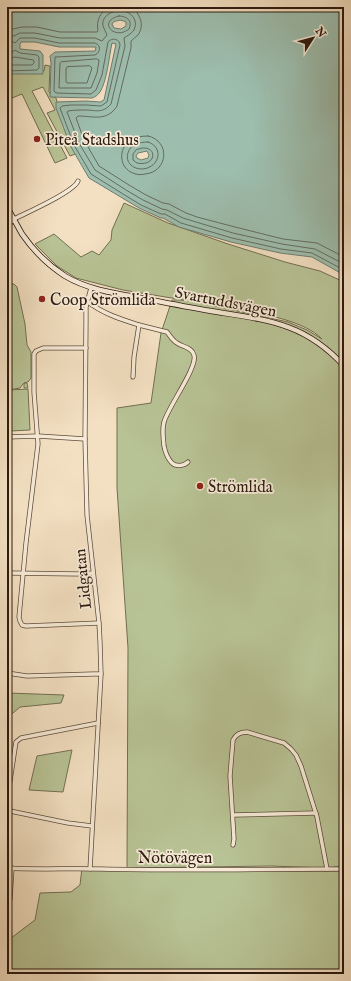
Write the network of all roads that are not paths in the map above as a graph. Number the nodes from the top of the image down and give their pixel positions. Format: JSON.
{"nodes":[{"id":1,"x":78,"y":181,"type":"dead end"},
{"id":2,"x":7,"y":208,"type":"edge"},
{"id":3,"x":14,"y":219,"type":"junction"},
{"id":4,"x":7,"y":225,"type":"edge"},
{"id":5,"x":91,"y":288,"type":"junction"},
{"id":6,"x":88,"y":302,"type":"junction"},
{"id":7,"x":139,"y":325,"type":"junction"},
{"id":8,"x":86,"y":348,"type":"junction"},
{"id":9,"x":344,"y":366,"type":"edge"},
{"id":10,"x":133,"y":377,"type":"dead end"},
{"id":11,"x":38,"y":436,"type":"junction"},
{"id":12,"x":7,"y":437,"type":"edge"},
{"id":13,"x":85,"y":439,"type":"junction"},
{"id":14,"x":188,"y":462,"type":"dead end"},
{"id":15,"x":7,"y":573,"type":"edge"},
{"id":16,"x":23,"y":573,"type":"junction"},
{"id":17,"x":93,"y":573,"type":"junction"},
{"id":18,"x":99,"y":623,"type":"junction"},
{"id":19,"x":7,"y":673,"type":"edge"},
{"id":20,"x":101,"y":674,"type":"junction"},
{"id":21,"x":98,"y":723,"type":"junction"},
{"id":22,"x":7,"y":761,"type":"edge"},
{"id":23,"x":12,"y":761,"type":"junction"},
{"id":24,"x":7,"y":801,"type":"edge"},
{"id":25,"x":7,"y":808,"type":"edge"},
{"id":26,"x":316,"y":813,"type":"junction"},
{"id":27,"x":232,"y":814,"type":"junction"},
{"id":28,"x":92,"y":826,"type":"junction"},
{"id":29,"x":233,"y":845,"type":"dead end"},
{"id":30,"x":7,"y":868,"type":"edge"},
{"id":31,"x":12,"y":868,"type":"junction"},
{"id":32,"x":90,"y":869,"type":"junction"},
{"id":33,"x":327,"y":869,"type":"junction"},
{"id":34,"x":344,"y":869,"type":"edge"},
{"id":35,"x":7,"y":904,"type":"edge"}],
"edges":[{"from":1,"to":3,"type":"street"},
{"from":2,"to":3,"type":"street","name":"Svartuddsvägen"},
{"from":3,"to":4,"type":"street"},
{"from":3,"to":5,"type":"street","name":"Svartuddsvägen"},
{"from":5,"to":6,"type":"street","name":"Lidgatan"},
{"from":5,"to":9,"type":"street","name":"Svartuddsvägen"},
{"from":6,"to":7,"type":"street"},
{"from":6,"to":8,"type":"street","name":"Lidgatan"},
{"from":7,"to":10,"type":"street"},
{"from":7,"to":14,"type":"street"},
{"from":8,"to":11,"type":"street"},
{"from":8,"to":13,"type":"street","name":"Lidgatan"},
{"from":11,"to":12,"type":"street"},
{"from":11,"to":13,"type":"street"},
{"from":11,"to":16,"type":"street"},
{"from":13,"to":17,"type":"street","name":"Lidgatan"},
{"from":15,"to":16,"type":"street"},
{"from":16,"to":17,"type":"street"},
{"from":16,"to":18,"type":"street"},
{"from":17,"to":18,"type":"street","name":"Lidgatan"},
{"from":18,"to":20,"type":"street","name":"Lidgatan"},
{"from":19,"to":20,"type":"street"},
{"from":20,"to":21,"type":"street","name":"Lidgatan"},
{"from":21,"to":23,"type":"street"},
{"from":21,"to":28,"type":"street","name":"Lidgatan"},
{"from":22,"to":23,"type":"street"},
{"from":23,"to":24,"type":"street"},
{"from":25,"to":28,"type":"street"},
{"from":26,"to":27,"type":"street"},
{"from":26,"to":27,"type":"street"},
{"from":26,"to":33,"type":"street"},
{"from":27,"to":29,"type":"street"},
{"from":28,"to":32,"type":"street","name":"Lidgatan"},
{"from":30,"to":31,"type":"street","name":"Nötövägen"},
{"from":31,"to":32,"type":"street","name":"Nötövägen"},
{"from":31,"to":35,"type":"street"},
{"from":32,"to":33,"type":"street","name":"Nötövägen"},
{"from":33,"to":34,"type":"street","name":"Nötövägen"}]}
